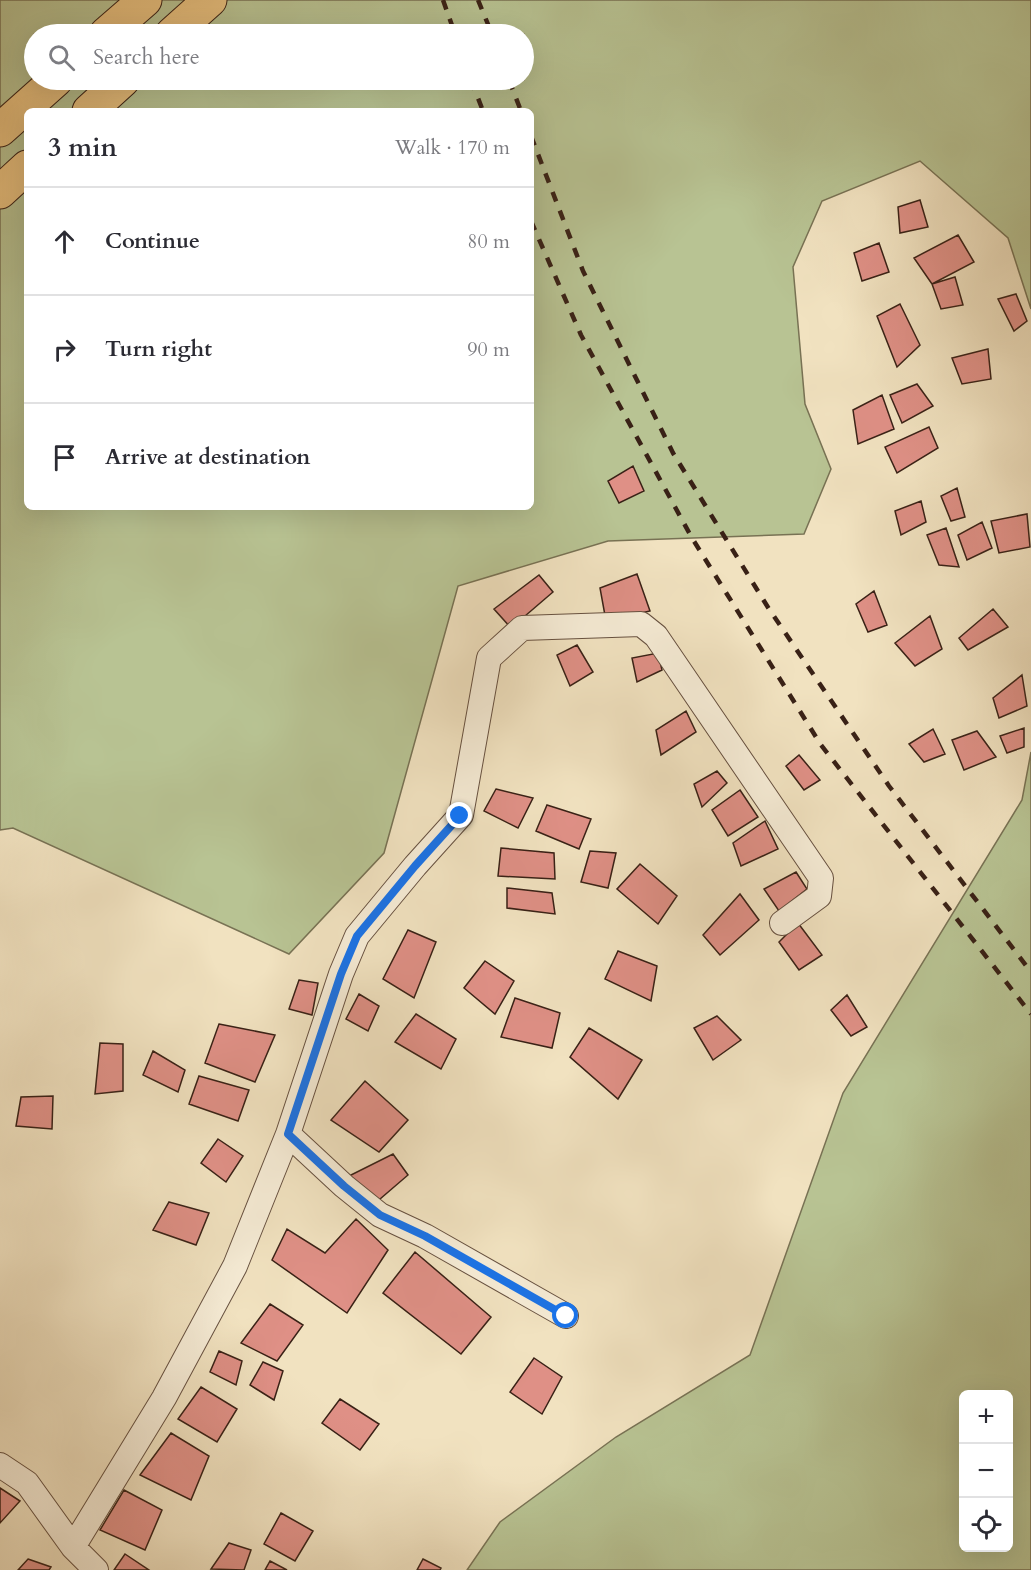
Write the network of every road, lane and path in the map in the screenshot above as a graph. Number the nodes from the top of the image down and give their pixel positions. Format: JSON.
{"nodes":[{"id":1,"x":145,"y":0,"type":"edge"},
{"id":2,"x":210,"y":0,"type":"edge"},
{"id":3,"x":117,"y":24,"type":"edge"},
{"id":4,"x":183,"y":24,"type":"edge"},
{"id":5,"x":45,"y":90,"type":"edge"},
{"id":6,"x":112,"y":90,"type":"edge"},
{"id":7,"x":25,"y":108,"type":"edge"},
{"id":8,"x":91,"y":108,"type":"edge"},
{"id":9,"x":24,"y":109,"type":"edge"},
{"id":10,"x":0,"y":130,"type":"edge"},
{"id":11,"x":24,"y":170,"type":"edge"},
{"id":12,"x":0,"y":192,"type":"edge"},
{"id":13,"x":782,"y":923,"type":"dead end"},
{"id":14,"x":288,"y":1134,"type":"junction"},
{"id":15,"x":566,"y":1316,"type":"dead end"},
{"id":16,"x":0,"y":1465,"type":"edge"},
{"id":17,"x":73,"y":1547,"type":"junction"},
{"id":18,"x":96,"y":1570,"type":"edge"}],
"edges":[{"from":1,"to":3,"type":"highway"},
{"from":2,"to":4,"type":"highway"},
{"from":5,"to":7,"type":"highway"},
{"from":6,"to":8,"type":"highway"},
{"from":9,"to":10,"type":"highway"},
{"from":11,"to":12,"type":"highway"},
{"from":13,"to":14,"type":"street"},
{"from":14,"to":15,"type":"street"},
{"from":14,"to":17,"type":"street"},
{"from":16,"to":17,"type":"street"},
{"from":17,"to":18,"type":"street"}]}
